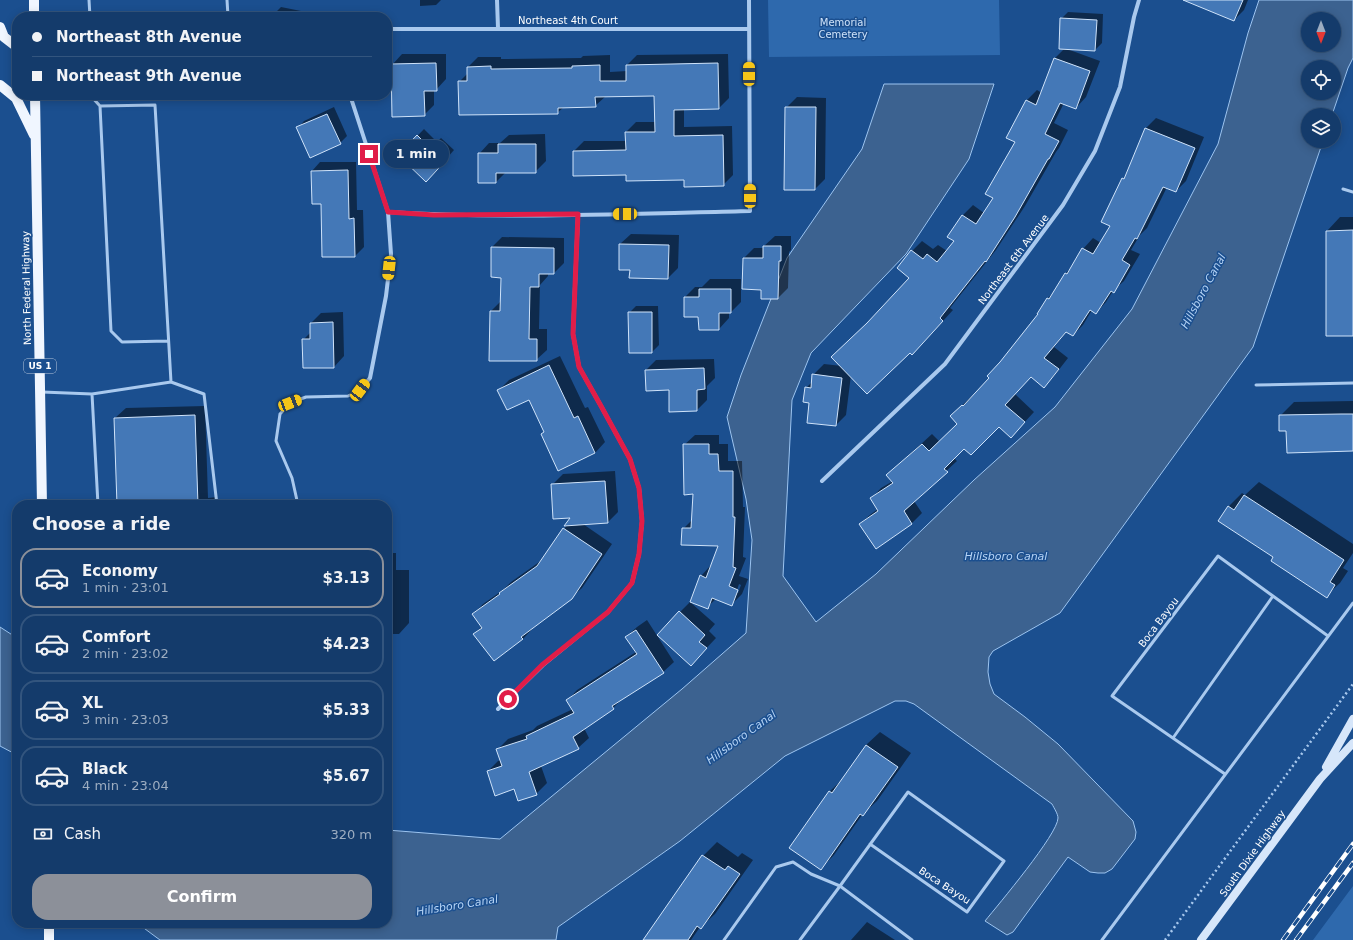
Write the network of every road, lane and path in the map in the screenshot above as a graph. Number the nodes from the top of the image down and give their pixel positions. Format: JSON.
{"nodes":[{"id":1,"x":34,"y":0,"type":"edge"},
{"id":2,"x":89,"y":0,"type":"edge"},
{"id":3,"x":227,"y":0,"type":"edge"},
{"id":4,"x":497,"y":0,"type":"edge"},
{"id":5,"x":749,"y":0,"type":"edge"},
{"id":6,"x":1139,"y":0,"type":"edge"},
{"id":7,"x":34,"y":12,"type":"edge"},
{"id":8,"x":90,"y":12,"type":"edge"},
{"id":9,"x":228,"y":12,"type":"edge"},
{"id":10,"x":0,"y":27,"type":"edge"},
{"id":11,"x":498,"y":28,"type":"junction"},
{"id":12,"x":749,"y":28,"type":"junction"},
{"id":13,"x":392,"y":29,"type":"edge"},
{"id":14,"x":12,"y":43,"type":"edge"},
{"id":15,"x":0,"y":85,"type":"edge"},
{"id":16,"x":12,"y":95,"type":"edge"},
{"id":17,"x":17,"y":100,"type":"edge"},
{"id":18,"x":36,"y":100,"type":"edge"},
{"id":19,"x":95,"y":100,"type":"edge"},
{"id":20,"x":352,"y":100,"type":"edge"},
{"id":21,"x":100,"y":106,"type":"junction"},
{"id":22,"x":36,"y":139,"type":"junction"},
{"id":23,"x":1343,"y":189,"type":"dead end"},
{"id":24,"x":1353,"y":192,"type":"edge"},
{"id":25,"x":388,"y":212,"type":"junction"},
{"id":26,"x":578,"y":214,"type":"junction"},
{"id":27,"x":168,"y":341,"type":"junction"},
{"id":28,"x":171,"y":382,"type":"junction"},
{"id":29,"x":1353,"y":383,"type":"edge"},
{"id":30,"x":1256,"y":385,"type":"dead end"},
{"id":31,"x":360,"y":390,"type":"joint"},
{"id":32,"x":40,"y":392,"type":"junction"},
{"id":33,"x":92,"y":394,"type":"junction"},
{"id":34,"x":822,"y":481,"type":"dead end"},
{"id":35,"x":42,"y":500,"type":"edge"},
{"id":36,"x":98,"y":500,"type":"edge"},
{"id":37,"x":216,"y":500,"type":"edge"},
{"id":38,"x":297,"y":500,"type":"edge"},
{"id":39,"x":1274,"y":596,"type":"junction"},
{"id":40,"x":1353,"y":603,"type":"edge"},
{"id":41,"x":1328,"y":636,"type":"junction"},
{"id":42,"x":1353,"y":684,"type":"edge"},
{"id":43,"x":498,"y":709,"type":"dead end"},
{"id":44,"x":1353,"y":719,"type":"edge"},
{"id":45,"x":1173,"y":738,"type":"junction"},
{"id":46,"x":1353,"y":743,"type":"edge"},
{"id":47,"x":1225,"y":774,"type":"junction"},
{"id":48,"x":1320,"y":778,"type":"junction"},
{"id":49,"x":870,"y":844,"type":"junction"},
{"id":50,"x":840,"y":886,"type":"junction"},
{"id":51,"x":49,"y":928,"type":"edge"},
{"id":52,"x":49,"y":940,"type":"edge"},
{"id":53,"x":724,"y":940,"type":"edge"},
{"id":54,"x":800,"y":940,"type":"edge"},
{"id":55,"x":912,"y":940,"type":"edge"},
{"id":56,"x":1102,"y":940,"type":"edge"},
{"id":57,"x":1165,"y":940,"type":"edge"},
{"id":58,"x":1201,"y":940,"type":"edge"}],
"edges":[{"from":1,"to":7,"type":"main road"},
{"from":2,"to":8,"type":"lane"},
{"from":3,"to":9,"type":"lane"},
{"from":4,"to":11,"type":"street"},
{"from":5,"to":12,"type":"street"},
{"from":6,"to":34,"type":"street","name":"Northeast 6th Avenue"},
{"from":10,"to":14,"type":"main road"},
{"from":11,"to":12,"type":"street","name":"Northeast 4th Court"},
{"from":11,"to":13,"type":"street","name":"Northeast 4th Court"},
{"from":12,"to":26,"type":"street"},
{"from":15,"to":16,"type":"main road"},
{"from":17,"to":22,"type":"main road"},
{"from":18,"to":22,"type":"main road","name":"North Federal Highway","number":"US 1"},
{"from":19,"to":21,"type":"lane"},
{"from":20,"to":25,"type":"street"},
{"from":21,"to":27,"type":"lane"},
{"from":21,"to":27,"type":"lane"},
{"from":22,"to":32,"type":"main road","name":"North Federal Highway","number":"US 1"},
{"from":23,"to":24,"type":"lane"},
{"from":25,"to":26,"type":"street"},
{"from":25,"to":31,"type":"street"},
{"from":26,"to":43,"type":"street"},
{"from":27,"to":28,"type":"lane"},
{"from":28,"to":33,"type":"lane"},
{"from":28,"to":37,"type":"lane"},
{"from":29,"to":30,"type":"lane"},
{"from":31,"to":38,"type":"lane"},
{"from":32,"to":33,"type":"lane"},
{"from":32,"to":35,"type":"main road","name":"North Federal Highway","number":"US 1"},
{"from":33,"to":36,"type":"lane"},
{"from":39,"to":41,"type":"lane","name":"Boca Bayou"},
{"from":39,"to":45,"type":"lane"},
{"from":39,"to":45,"type":"lane","name":"Boca Bayou"},
{"from":40,"to":41,"type":"lane"},
{"from":41,"to":47,"type":"lane"},
{"from":42,"to":57,"type":"path"},
{"from":44,"to":48,"type":"main road","name":"South Dixie Highway"},
{"from":45,"to":47,"type":"lane","name":"Boca Bayou"},
{"from":46,"to":48,"type":"main road","name":"South Dixie Highway"},
{"from":47,"to":56,"type":"lane"},
{"from":48,"to":58,"type":"main road","name":"South Dixie Highway"},
{"from":49,"to":49,"type":"lane","name":"Boca Bayou"},
{"from":49,"to":50,"type":"lane","name":"Boca Bayou"},
{"from":50,"to":53,"type":"lane"},
{"from":50,"to":54,"type":"lane","name":"Boca Bayou"},
{"from":50,"to":55,"type":"lane"},
{"from":51,"to":52,"type":"main road"}]}
